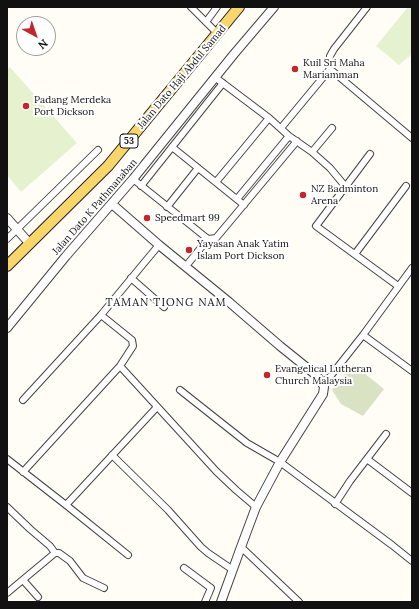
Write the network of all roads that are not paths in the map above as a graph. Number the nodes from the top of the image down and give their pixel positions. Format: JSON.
{"nodes":[{"id":1,"x":239,"y":7,"type":"edge"},
{"id":2,"x":274,"y":7,"type":"edge"},
{"id":3,"x":367,"y":7,"type":"edge"},
{"id":4,"x":193,"y":8,"type":"edge"},
{"id":5,"x":213,"y":8,"type":"edge"},
{"id":6,"x":206,"y":22,"type":"junction"},
{"id":7,"x":218,"y":34,"type":"junction"},
{"id":8,"x":330,"y":69,"type":"junction"},
{"id":9,"x":219,"y":80,"type":"junction"},
{"id":10,"x":268,"y":118,"type":"junction"},
{"id":11,"x":281,"y":128,"type":"junction"},
{"id":12,"x":332,"y":128,"type":"dead end"},
{"id":13,"x":289,"y":136,"type":"junction"},
{"id":14,"x":412,"y":138,"type":"edge"},
{"id":15,"x":297,"y":141,"type":"junction"},
{"id":16,"x":172,"y":147,"type":"junction"},
{"id":17,"x":98,"y":150,"type":"dead end"},
{"id":18,"x":312,"y":152,"type":"junction"},
{"id":19,"x":370,"y":154,"type":"dead end"},
{"id":20,"x":198,"y":168,"type":"junction"},
{"id":21,"x":133,"y":179,"type":"junction"},
{"id":22,"x":216,"y":182,"type":"junction"},
{"id":23,"x":141,"y":186,"type":"junction"},
{"id":24,"x":345,"y":186,"type":"junction"},
{"id":25,"x":406,"y":186,"type":"dead end"},
{"id":26,"x":237,"y":200,"type":"junction"},
{"id":27,"x":112,"y":204,"type":"junction"},
{"id":28,"x":244,"y":205,"type":"junction"},
{"id":29,"x":167,"y":207,"type":"junction"},
{"id":30,"x":7,"y":218,"type":"edge"},
{"id":31,"x":17,"y":230,"type":"junction"},
{"id":32,"x":7,"y":239,"type":"edge"},
{"id":33,"x":208,"y":239,"type":"junction"},
{"id":34,"x":30,"y":244,"type":"junction"},
{"id":35,"x":159,"y":245,"type":"junction"},
{"id":36,"x":355,"y":254,"type":"junction"},
{"id":37,"x":7,"y":266,"type":"edge"},
{"id":38,"x":186,"y":266,"type":"junction"},
{"id":39,"x":412,"y":268,"type":"edge"},
{"id":40,"x":131,"y":278,"type":"junction"},
{"id":41,"x":398,"y":286,"type":"junction"},
{"id":42,"x":164,"y":307,"type":"dead end"},
{"id":43,"x":101,"y":315,"type":"junction"},
{"id":44,"x":7,"y":328,"type":"edge"},
{"id":45,"x":363,"y":335,"type":"junction"},
{"id":46,"x":120,"y":366,"type":"junction"},
{"id":47,"x":411,"y":367,"type":"edge"},
{"id":48,"x":322,"y":383,"type":"junction"},
{"id":49,"x":180,"y":390,"type":"dead end"},
{"id":50,"x":23,"y":400,"type":"dead end"},
{"id":51,"x":157,"y":407,"type":"junction"},
{"id":52,"x":386,"y":434,"type":"dead end"},
{"id":53,"x":112,"y":455,"type":"junction"},
{"id":54,"x":7,"y":459,"type":"edge"},
{"id":55,"x":367,"y":459,"type":"junction"},
{"id":56,"x":280,"y":462,"type":"junction"},
{"id":57,"x":23,"y":472,"type":"junction"},
{"id":58,"x":412,"y":493,"type":"edge"},
{"id":59,"x":335,"y":504,"type":"junction"},
{"id":60,"x":66,"y":505,"type":"junction"},
{"id":61,"x":7,"y":506,"type":"edge"},
{"id":62,"x":256,"y":507,"type":"junction"},
{"id":63,"x":241,"y":547,"type":"junction"},
{"id":64,"x":55,"y":553,"type":"junction"},
{"id":65,"x":128,"y":555,"type":"dead end"},
{"id":66,"x":412,"y":561,"type":"edge"},
{"id":67,"x":184,"y":568,"type":"dead end"},
{"id":68,"x":233,"y":570,"type":"junction"},
{"id":69,"x":23,"y":580,"type":"junction"},
{"id":70,"x":104,"y":588,"type":"dead end"},
{"id":71,"x":7,"y":594,"type":"edge"},
{"id":72,"x":38,"y":597,"type":"dead end"},
{"id":73,"x":205,"y":602,"type":"edge"},
{"id":74,"x":221,"y":602,"type":"edge"},
{"id":75,"x":299,"y":602,"type":"edge"}],
"edges":[{"from":1,"to":7,"type":"main road","name":"Jalan Dato Haji Abdul Samad","number":"53"},
{"from":2,"to":9,"type":"street","name":"Jalan Dato K Pathmanaban"},
{"from":3,"to":8,"type":"street"},
{"from":4,"to":6,"type":"street"},
{"from":5,"to":6,"type":"street"},
{"from":6,"to":7,"type":"street"},
{"from":7,"to":34,"type":"main road","name":"Jalan Dato Haji Abdul Samad","number":"53"},
{"from":8,"to":11,"type":"street"},
{"from":8,"to":14,"type":"street"},
{"from":9,"to":10,"type":"street"},
{"from":9,"to":16,"type":"street"},
{"from":9,"to":21,"type":"street","name":"Jalan Dato K Pathmanaban"},
{"from":10,"to":11,"type":"street"},
{"from":10,"to":22,"type":"street"},
{"from":11,"to":13,"type":"street"},
{"from":12,"to":18,"type":"street"},
{"from":13,"to":15,"type":"street"},
{"from":13,"to":26,"type":"street"},
{"from":15,"to":18,"type":"street"},
{"from":15,"to":28,"type":"street"},
{"from":16,"to":20,"type":"street"},
{"from":16,"to":23,"type":"street"},
{"from":17,"to":31,"type":"street"},
{"from":18,"to":24,"type":"street"},
{"from":19,"to":24,"type":"street"},
{"from":20,"to":22,"type":"street"},
{"from":20,"to":29,"type":"street"},
{"from":21,"to":23,"type":"street"},
{"from":21,"to":27,"type":"street","name":"Jalan Dato K Pathmanaban"},
{"from":22,"to":26,"type":"street"},
{"from":23,"to":29,"type":"street"},
{"from":24,"to":36,"type":"street"},
{"from":25,"to":36,"type":"street"},
{"from":26,"to":28,"type":"street"},
{"from":27,"to":35,"type":"street"},
{"from":27,"to":44,"type":"street","name":"Jalan Dato K Pathmanaban"},
{"from":28,"to":33,"type":"street"},
{"from":29,"to":33,"type":"street"},
{"from":30,"to":31,"type":"street"},
{"from":31,"to":32,"type":"street"},
{"from":31,"to":34,"type":"street"},
{"from":33,"to":38,"type":"street"},
{"from":34,"to":37,"type":"main road","name":"Jalan Dato Haji Abdul Samad","number":"53"},
{"from":35,"to":38,"type":"street"},
{"from":35,"to":40,"type":"street"},
{"from":36,"to":41,"type":"street"},
{"from":38,"to":48,"type":"street"},
{"from":39,"to":41,"type":"street"},
{"from":40,"to":42,"type":"street"},
{"from":40,"to":43,"type":"street"},
{"from":41,"to":45,"type":"street"},
{"from":43,"to":46,"type":"street"},
{"from":43,"to":50,"type":"street"},
{"from":45,"to":47,"type":"street"},
{"from":45,"to":48,"type":"street"},
{"from":46,"to":51,"type":"street"},
{"from":46,"to":57,"type":"street"},
{"from":48,"to":56,"type":"street"},
{"from":49,"to":56,"type":"street"},
{"from":51,"to":53,"type":"street"},
{"from":51,"to":62,"type":"street"},
{"from":52,"to":55,"type":"street"},
{"from":53,"to":60,"type":"street"},
{"from":53,"to":68,"type":"street"},
{"from":54,"to":57,"type":"street"},
{"from":55,"to":58,"type":"street"},
{"from":55,"to":59,"type":"street"},
{"from":56,"to":59,"type":"street"},
{"from":56,"to":62,"type":"street"},
{"from":57,"to":60,"type":"street"},
{"from":59,"to":66,"type":"street"},
{"from":60,"to":65,"type":"street"},
{"from":61,"to":64,"type":"street"},
{"from":62,"to":63,"type":"street"},
{"from":63,"to":68,"type":"street"},
{"from":63,"to":75,"type":"street"},
{"from":64,"to":69,"type":"street"},
{"from":64,"to":70,"type":"street"},
{"from":67,"to":73,"type":"street"},
{"from":68,"to":74,"type":"street"},
{"from":69,"to":71,"type":"street"},
{"from":69,"to":72,"type":"street"}]}
